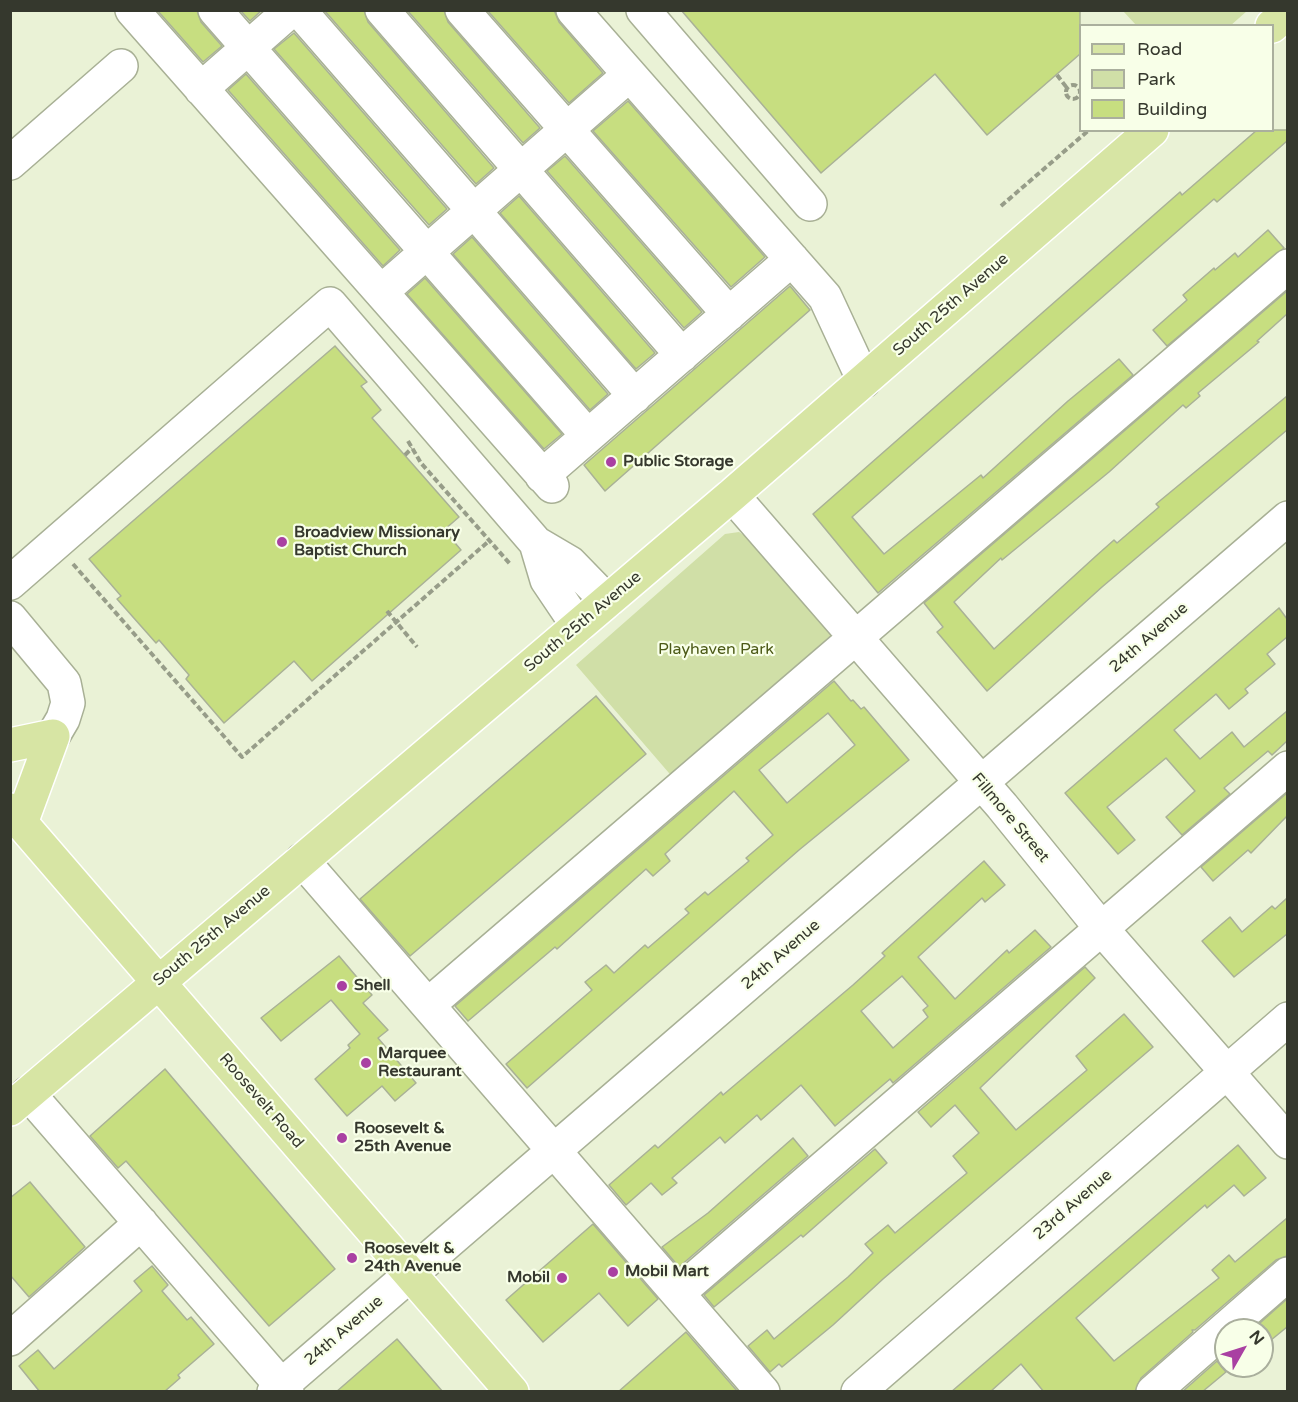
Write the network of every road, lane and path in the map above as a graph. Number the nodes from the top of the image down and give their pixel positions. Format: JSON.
{"nodes":[{"id":1,"x":132,"y":10,"type":"edge"},
{"id":2,"x":215,"y":10,"type":"edge"},
{"id":3,"x":291,"y":10,"type":"edge"},
{"id":4,"x":299,"y":10,"type":"edge"},
{"id":5,"x":382,"y":10,"type":"edge"},
{"id":6,"x":462,"y":10,"type":"edge"},
{"id":7,"x":573,"y":10,"type":"edge"},
{"id":8,"x":643,"y":10,"type":"edge"},
{"id":9,"x":1287,"y":12,"type":"edge"},
{"id":10,"x":1274,"y":24,"type":"edge"},
{"id":11,"x":248,"y":48,"type":"junction"},
{"id":12,"x":121,"y":66,"type":"dead end"},
{"id":13,"x":629,"y":75,"type":"junction"},
{"id":14,"x":1057,"y":75,"type":"dead end"},
{"id":15,"x":201,"y":88,"type":"junction"},
{"id":16,"x":1067,"y":88,"type":"junction"},
{"id":17,"x":1079,"y":99,"type":"edge"},
{"id":18,"x":567,"y":130,"type":"junction"},
{"id":19,"x":1087,"y":132,"type":"edge"},
{"id":20,"x":1150,"y":132,"type":"edge"},
{"id":21,"x":10,"y":163,"type":"edge"},
{"id":22,"x":521,"y":170,"type":"junction"},
{"id":23,"x":810,"y":204,"type":"dead end"},
{"id":24,"x":1000,"y":207,"type":"dead end"},
{"id":25,"x":474,"y":211,"type":"junction"},
{"id":26,"x":427,"y":252,"type":"junction"},
{"id":27,"x":792,"y":259,"type":"junction"},
{"id":28,"x":1287,"y":266,"type":"edge"},
{"id":29,"x":381,"y":292,"type":"junction"},
{"id":30,"x":729,"y":314,"type":"junction"},
{"id":31,"x":682,"y":355,"type":"junction"},
{"id":32,"x":864,"y":381,"type":"junction"},
{"id":33,"x":635,"y":396,"type":"junction"},
{"id":34,"x":588,"y":436,"type":"junction"},
{"id":35,"x":406,"y":438,"type":"dead end"},
{"id":36,"x":412,"y":448,"type":"junction"},
{"id":37,"x":405,"y":455,"type":"dead end"},
{"id":38,"x":732,"y":495,"type":"junction"},
{"id":39,"x":1287,"y":518,"type":"edge"},
{"id":40,"x":515,"y":519,"type":"junction"},
{"id":41,"x":490,"y":541,"type":"junction"},
{"id":42,"x":536,"y":543,"type":"junction"},
{"id":43,"x":81,"y":556,"type":"dead end"},
{"id":44,"x":72,"y":564,"type":"junction"},
{"id":45,"x":511,"y":565,"type":"dead end"},
{"id":46,"x":66,"y":569,"type":"dead end"},
{"id":47,"x":10,"y":583,"type":"edge"},
{"id":48,"x":607,"y":601,"type":"junction"},
{"id":49,"x":387,"y":612,"type":"dead end"},
{"id":50,"x":10,"y":618,"type":"edge"},
{"id":51,"x":396,"y":622,"type":"junction"},
{"id":52,"x":578,"y":626,"type":"junction"},
{"id":53,"x":856,"y":638,"type":"junction"},
{"id":54,"x":417,"y":647,"type":"dead end"},
{"id":55,"x":52,"y":736,"type":"junction"},
{"id":56,"x":10,"y":745,"type":"edge"},
{"id":57,"x":1287,"y":768,"type":"edge"},
{"id":58,"x":981,"y":782,"type":"junction"},
{"id":59,"x":14,"y":820,"type":"edge"},
{"id":60,"x":302,"y":860,"type":"junction"},
{"id":61,"x":1101,"y":928,"type":"junction"},
{"id":62,"x":158,"y":982,"type":"junction"},
{"id":63,"x":428,"y":1005,"type":"junction"},
{"id":64,"x":1287,"y":1019,"type":"edge"},
{"id":65,"x":1226,"y":1072,"type":"junction"},
{"id":66,"x":19,"y":1101,"type":"edge"},
{"id":67,"x":1287,"y":1142,"type":"edge"},
{"id":68,"x":554,"y":1150,"type":"junction"},
{"id":69,"x":141,"y":1223,"type":"junction"},
{"id":70,"x":411,"y":1273,"type":"junction"},
{"id":71,"x":1287,"y":1274,"type":"edge"},
{"id":72,"x":678,"y":1293,"type":"junction"},
{"id":73,"x":10,"y":1339,"type":"edge"},
{"id":74,"x":281,"y":1389,"type":"edge"},
{"id":75,"x":512,"y":1392,"type":"edge"},
{"id":76,"x":763,"y":1392,"type":"edge"},
{"id":77,"x":858,"y":1392,"type":"edge"},
{"id":78,"x":1153,"y":1392,"type":"edge"}],
"edges":[{"from":1,"to":15,"type":"street"},
{"from":2,"to":11,"type":"street"},
{"from":3,"to":11,"type":"street"},
{"from":4,"to":25,"type":"street"},
{"from":5,"to":22,"type":"street"},
{"from":6,"to":18,"type":"street"},
{"from":7,"to":13,"type":"street"},
{"from":8,"to":23,"type":"street"},
{"from":9,"to":10,"type":"main road"},
{"from":11,"to":15,"type":"street"},
{"from":11,"to":26,"type":"street"},
{"from":12,"to":21,"type":"street"},
{"from":13,"to":18,"type":"street"},
{"from":13,"to":27,"type":"street"},
{"from":14,"to":16,"type":"path"},
{"from":15,"to":29,"type":"street"},
{"from":16,"to":17,"type":"path"},
{"from":16,"to":17,"type":"path"},
{"from":18,"to":22,"type":"street"},
{"from":18,"to":30,"type":"street"},
{"from":19,"to":24,"type":"path"},
{"from":20,"to":32,"type":"main road","name":"South 25th Avenue"},
{"from":22,"to":25,"type":"street"},
{"from":22,"to":31,"type":"street"},
{"from":25,"to":26,"type":"street"},
{"from":25,"to":33,"type":"street"},
{"from":26,"to":29,"type":"street"},
{"from":26,"to":34,"type":"street"},
{"from":27,"to":30,"type":"street"},
{"from":27,"to":32,"type":"street"},
{"from":28,"to":53,"type":"street"},
{"from":29,"to":34,"type":"street"},
{"from":30,"to":31,"type":"street"},
{"from":31,"to":33,"type":"street"},
{"from":32,"to":38,"type":"main road","name":"South 25th Avenue"},
{"from":33,"to":34,"type":"street"},
{"from":35,"to":36,"type":"path"},
{"from":36,"to":37,"type":"path"},
{"from":36,"to":41,"type":"path"},
{"from":38,"to":48,"type":"main road","name":"South 25th Avenue"},
{"from":38,"to":53,"type":"street","name":"Fillmore Street"},
{"from":39,"to":58,"type":"street","name":"24th Avenue"},
{"from":40,"to":41,"type":"path"},
{"from":40,"to":42,"type":"street"},
{"from":40,"to":47,"type":"street"},
{"from":41,"to":45,"type":"path"},
{"from":41,"to":51,"type":"path"},
{"from":42,"to":48,"type":"street"},
{"from":42,"to":52,"type":"street"},
{"from":43,"to":44,"type":"path"},
{"from":44,"to":46,"type":"path"},
{"from":44,"to":51,"type":"path"},
{"from":48,"to":52,"type":"main road","name":"South 25th Avenue"},
{"from":49,"to":51,"type":"path"},
{"from":50,"to":55,"type":"street"},
{"from":51,"to":54,"type":"path"},
{"from":52,"to":60,"type":"main road","name":"South 25th Avenue"},
{"from":53,"to":58,"type":"street","name":"Fillmore Street"},
{"from":53,"to":63,"type":"street"},
{"from":55,"to":56,"type":"main road"},
{"from":55,"to":59,"type":"main road"},
{"from":57,"to":61,"type":"street"},
{"from":58,"to":61,"type":"street","name":"Fillmore Street"},
{"from":58,"to":68,"type":"street","name":"24th Avenue"},
{"from":59,"to":62,"type":"main road","name":"Roosevelt Road"},
{"from":60,"to":62,"type":"main road","name":"South 25th Avenue"},
{"from":60,"to":63,"type":"street"},
{"from":61,"to":65,"type":"street","name":"Fillmore Street"},
{"from":61,"to":72,"type":"street"},
{"from":62,"to":66,"type":"main road","name":"South 25th Avenue"},
{"from":62,"to":70,"type":"main road","name":"Roosevelt Road"},
{"from":63,"to":68,"type":"street"},
{"from":64,"to":65,"type":"street","name":"23rd Avenue"},
{"from":65,"to":67,"type":"street","name":"Fillmore Street"},
{"from":65,"to":77,"type":"street","name":"23rd Avenue"},
{"from":66,"to":69,"type":"street"},
{"from":68,"to":70,"type":"street","name":"24th Avenue"},
{"from":68,"to":72,"type":"street"},
{"from":69,"to":73,"type":"street"},
{"from":69,"to":74,"type":"street"},
{"from":70,"to":74,"type":"street","name":"24th Avenue"},
{"from":70,"to":75,"type":"main road","name":"Roosevelt Road"},
{"from":71,"to":78,"type":"street"},
{"from":72,"to":76,"type":"street"}]}
